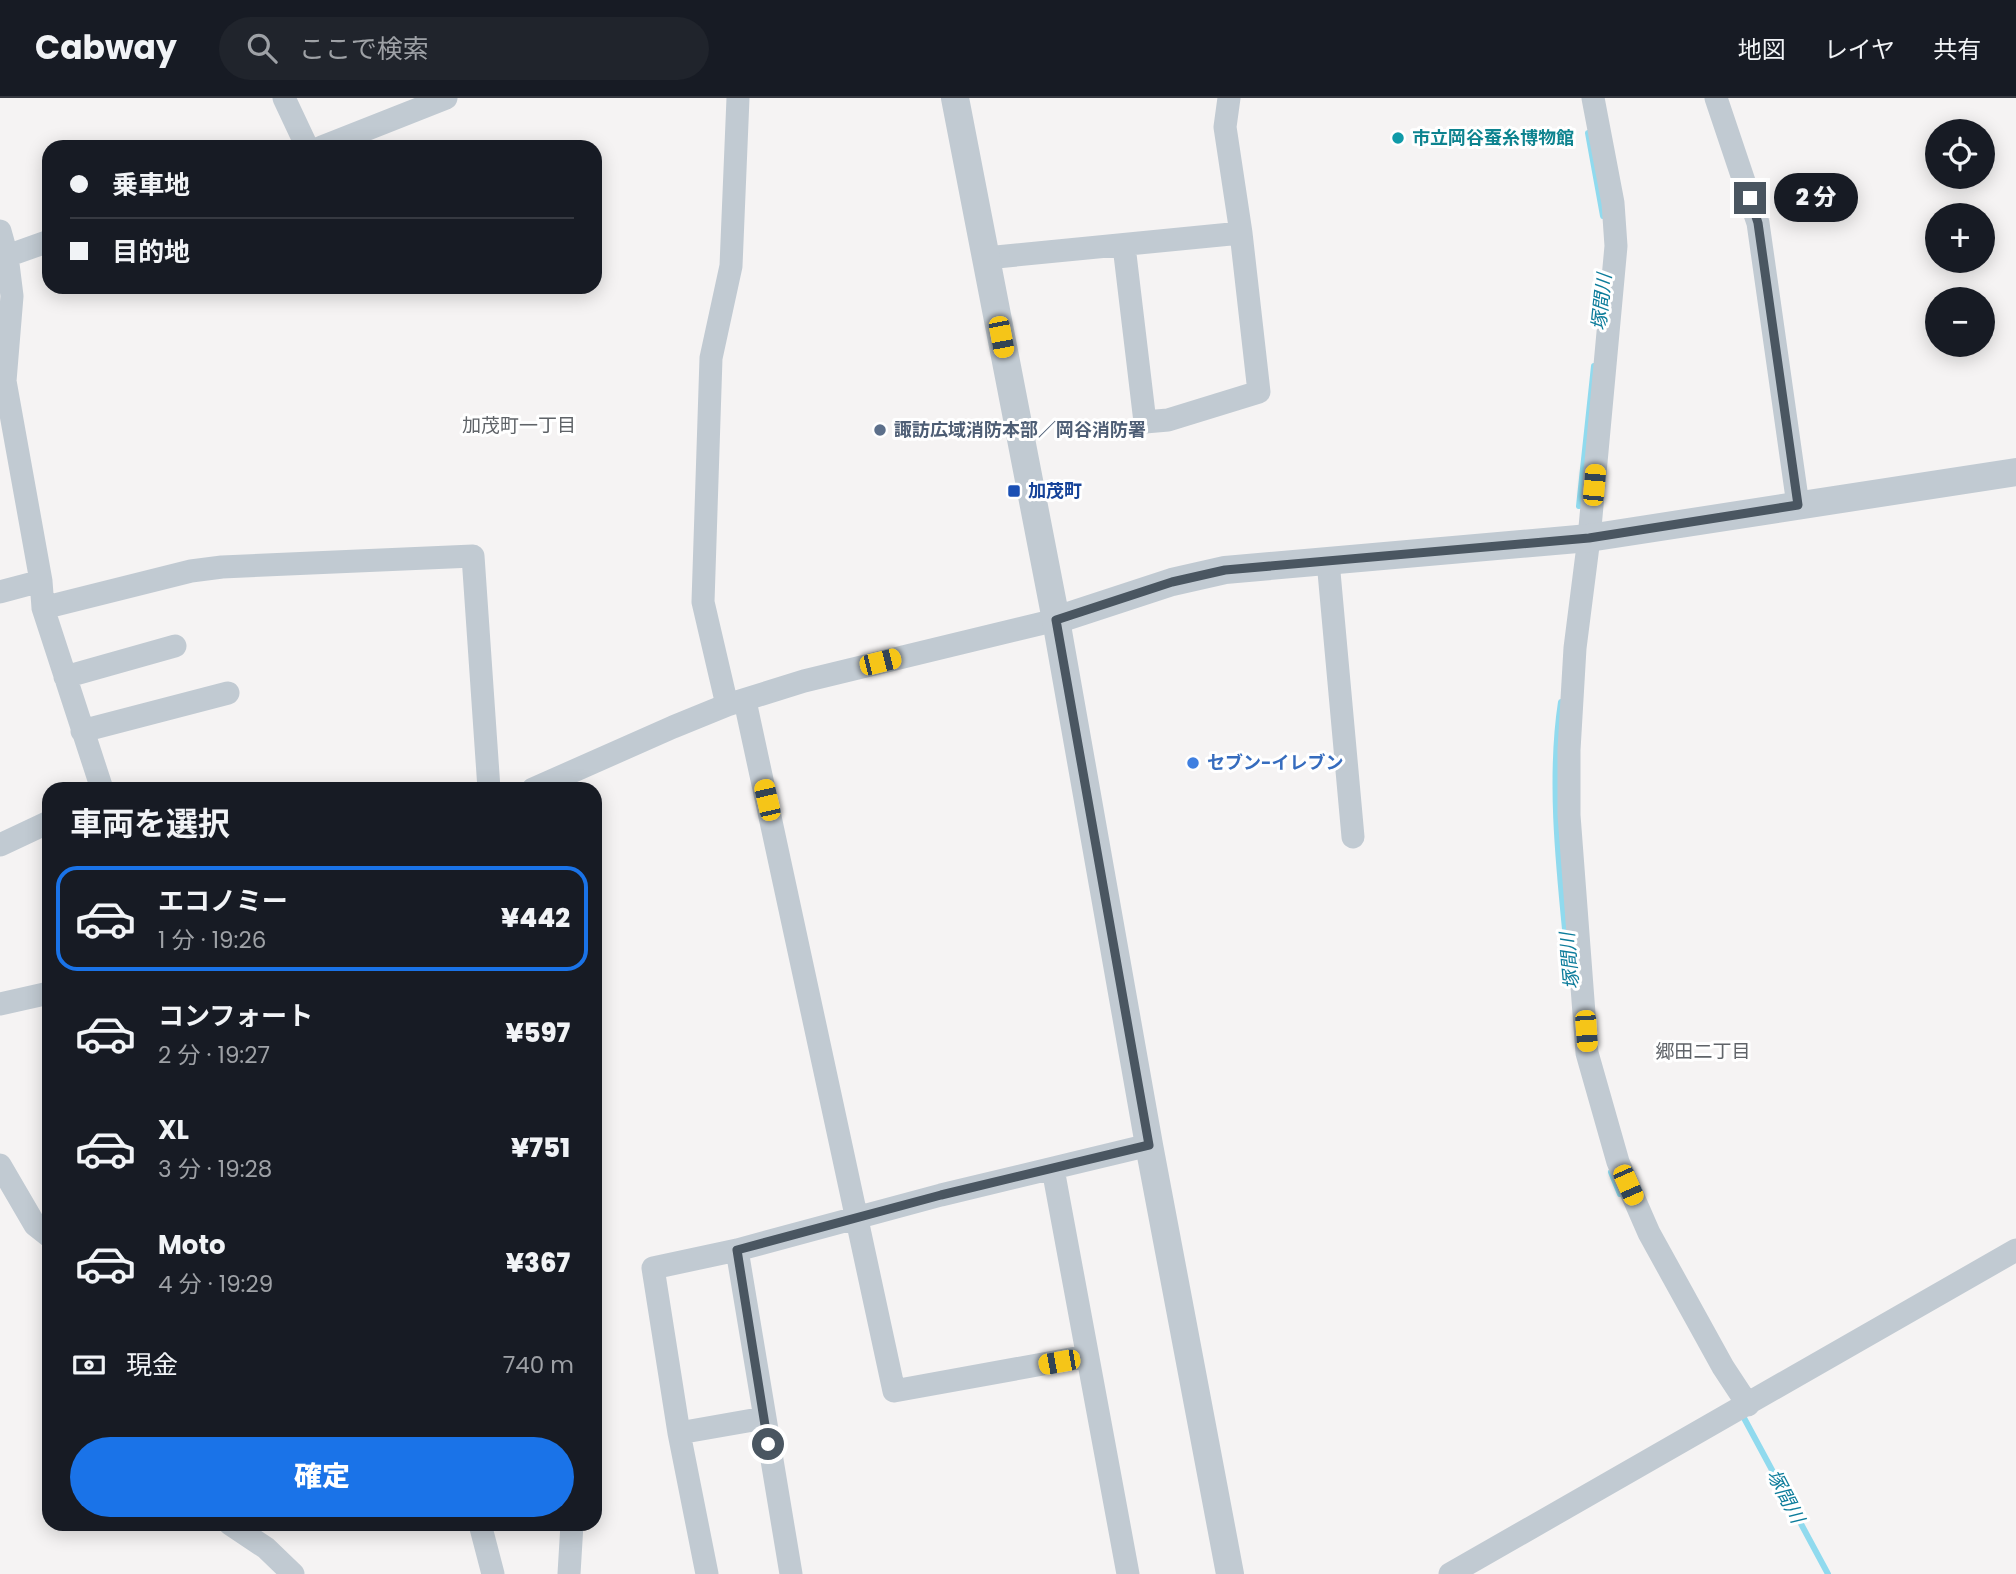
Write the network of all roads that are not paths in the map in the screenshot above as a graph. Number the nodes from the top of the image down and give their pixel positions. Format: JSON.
{"nodes":[{"id":1,"x":284,"y":98,"type":"edge"},
{"id":2,"x":446,"y":98,"type":"edge"},
{"id":3,"x":738,"y":98,"type":"edge"},
{"id":4,"x":956,"y":98,"type":"edge"},
{"id":5,"x":1229,"y":98,"type":"edge"},
{"id":6,"x":1593,"y":98,"type":"edge"},
{"id":7,"x":1716,"y":98,"type":"edge"},
{"id":8,"x":304,"y":140,"type":"edge"},
{"id":9,"x":340,"y":140,"type":"edge"},
{"id":10,"x":1241,"y":233,"type":"junction"},
{"id":11,"x":2,"y":238,"type":"edge"},
{"id":12,"x":42,"y":241,"type":"edge"},
{"id":13,"x":1124,"y":246,"type":"junction"},
{"id":14,"x":986,"y":258,"type":"junction"},
{"id":15,"x":2016,"y":472,"type":"edge"},
{"id":16,"x":1798,"y":505,"type":"junction"},
{"id":17,"x":1589,"y":538,"type":"junction"},
{"id":18,"x":1328,"y":561,"type":"junction"},
{"id":19,"x":41,"y":581,"type":"junction"},
{"id":20,"x":0,"y":592,"type":"edge"},
{"id":21,"x":44,"y":608,"type":"junction"},
{"id":22,"x":1056,"y":620,"type":"junction"},
{"id":23,"x":175,"y":646,"type":"dead end"},
{"id":24,"x":65,"y":677,"type":"junction"},
{"id":25,"x":228,"y":693,"type":"dead end"},
{"id":26,"x":736,"y":703,"type":"junction"},
{"id":27,"x":82,"y":731,"type":"junction"},
{"id":28,"x":100,"y":782,"type":"edge"},
{"id":29,"x":489,"y":782,"type":"edge"},
{"id":30,"x":549,"y":782,"type":"edge"},
{"id":31,"x":42,"y":825,"type":"edge"},
{"id":32,"x":1353,"y":838,"type":"dead end"},
{"id":33,"x":0,"y":845,"type":"edge"},
{"id":34,"x":42,"y":995,"type":"edge"},
{"id":35,"x":0,"y":1004,"type":"edge"},
{"id":36,"x":1149,"y":1145,"type":"junction"},
{"id":37,"x":0,"y":1165,"type":"edge"},
{"id":38,"x":1053,"y":1169,"type":"junction"},
{"id":39,"x":858,"y":1218,"type":"junction"},
{"id":40,"x":42,"y":1230,"type":"edge"},
{"id":41,"x":737,"y":1250,"type":"junction"},
{"id":42,"x":2016,"y":1250,"type":"edge"},
{"id":43,"x":1087,"y":1356,"type":"junction"},
{"id":44,"x":1748,"y":1405,"type":"junction"},
{"id":45,"x":764,"y":1418,"type":"junction"},
{"id":46,"x":679,"y":1433,"type":"junction"},
{"id":47,"x":240,"y":1531,"type":"edge"},
{"id":48,"x":482,"y":1531,"type":"edge"},
{"id":49,"x":572,"y":1531,"type":"edge"},
{"id":50,"x":293,"y":1574,"type":"edge"},
{"id":51,"x":493,"y":1574,"type":"edge"},
{"id":52,"x":569,"y":1574,"type":"edge"},
{"id":53,"x":707,"y":1574,"type":"edge"},
{"id":54,"x":791,"y":1574,"type":"edge"},
{"id":55,"x":1128,"y":1574,"type":"edge"},
{"id":56,"x":1230,"y":1574,"type":"edge"},
{"id":57,"x":1450,"y":1574,"type":"edge"}],
"edges":[{"from":1,"to":8,"type":"street"},
{"from":2,"to":9,"type":"street"},
{"from":3,"to":26,"type":"street"},
{"from":4,"to":14,"type":"street"},
{"from":5,"to":10,"type":"street"},
{"from":6,"to":17,"type":"street"},
{"from":7,"to":16,"type":"street"},
{"from":10,"to":13,"type":"street"},
{"from":10,"to":13,"type":"street"},
{"from":11,"to":12,"type":"street"},
{"from":11,"to":19,"type":"street"},
{"from":13,"to":14,"type":"street"},
{"from":14,"to":22,"type":"street"},
{"from":15,"to":16,"type":"street"},
{"from":16,"to":17,"type":"street"},
{"from":17,"to":18,"type":"street"},
{"from":17,"to":44,"type":"street"},
{"from":18,"to":22,"type":"street"},
{"from":18,"to":32,"type":"street"},
{"from":19,"to":20,"type":"street"},
{"from":19,"to":21,"type":"street"},
{"from":21,"to":24,"type":"street"},
{"from":21,"to":29,"type":"street"},
{"from":22,"to":26,"type":"street"},
{"from":22,"to":36,"type":"street"},
{"from":23,"to":24,"type":"street"},
{"from":24,"to":27,"type":"street"},
{"from":25,"to":27,"type":"street"},
{"from":26,"to":30,"type":"street"},
{"from":26,"to":39,"type":"street"},
{"from":27,"to":28,"type":"street"},
{"from":31,"to":33,"type":"street"},
{"from":34,"to":35,"type":"street"},
{"from":36,"to":38,"type":"street"},
{"from":36,"to":56,"type":"street"},
{"from":37,"to":40,"type":"street"},
{"from":38,"to":39,"type":"street"},
{"from":38,"to":43,"type":"street"},
{"from":39,"to":41,"type":"street"},
{"from":39,"to":43,"type":"street"},
{"from":41,"to":45,"type":"street"},
{"from":41,"to":46,"type":"street"},
{"from":42,"to":44,"type":"street"},
{"from":43,"to":55,"type":"street"},
{"from":44,"to":57,"type":"street"},
{"from":45,"to":46,"type":"street"},
{"from":45,"to":54,"type":"street"},
{"from":46,"to":53,"type":"street"},
{"from":47,"to":50,"type":"street"},
{"from":48,"to":51,"type":"street"},
{"from":49,"to":52,"type":"street"}]}
